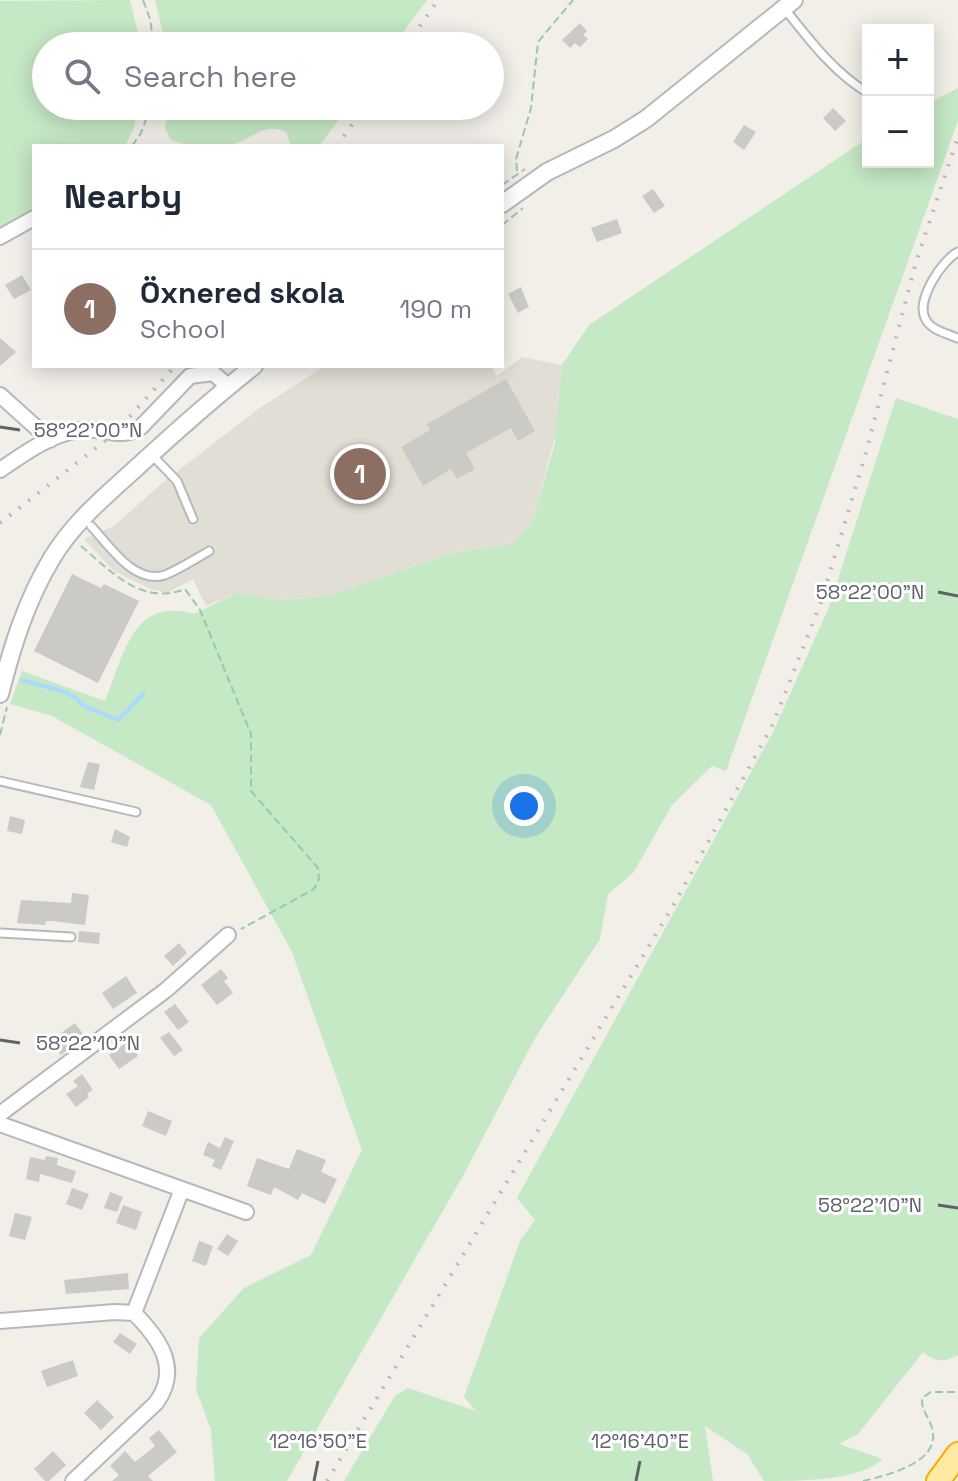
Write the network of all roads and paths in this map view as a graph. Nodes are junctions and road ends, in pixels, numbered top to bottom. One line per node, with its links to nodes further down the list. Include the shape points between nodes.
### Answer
1 (143, 0): 4 (path)
2 (573, 0): 8 (path, via 538,42 531,108 516,159 518,173)
3 (789, 4): 5 (lane, via 822,53); 9 (street, via 646,119 547,172)
4 (152, 32)
5 (862, 89)
6 (146, 120): 7 (path)
7 (133, 144)
8 (504, 184)
9 (504, 203)
10 (32, 219): 11 (street)
11 (0, 237)
12 (958, 252): 13 (lane, via 948,257 923,308 934,328)
13 (957, 338)
14 (251, 368): 15 (street)
15 (228, 386): 17 (street, via 213,373 190,376 131,433 82,429); 18 (street)
16 (0, 395): 17 (street)
17 (50, 440): 19 (street)
18 (151, 454): 20 (lane, via 177,481); 24 (street, via 85,515 53,555 29,600)
19 (0, 470)
20 (193, 519)
21 (91, 526): 23 (lane, via 128,565 151,577)
22 (77, 543): 28 (path, via 124,582 158,594 185,589 200,610 251,734 251,791 318,868 314,889)
23 (209, 551)
24 (0, 694)
25 (0, 781): 26 (lane)
26 (136, 812)
27 (0, 933): 29 (lane)
28 (228, 935): 30 (street, via 166,990)
29 (71, 937)
30 (0, 1114)
31 (0, 1124): 32 (street)
32 (182, 1189): 33 (street); 34 (street)
33 (246, 1212)
34 (134, 1313): 35 (street); 39 (street, via 163,1353 169,1373 166,1388)
35 (0, 1321)
36 (958, 1392): 40 (path, via 931,1392 922,1398 933,1433 924,1455 902,1469)
37 (958, 1454): 41 (highway)
38 (958, 1476): 42 (highway)
39 (73, 1481)
40 (863, 1481)
41 (938, 1481)
42 (954, 1481)

